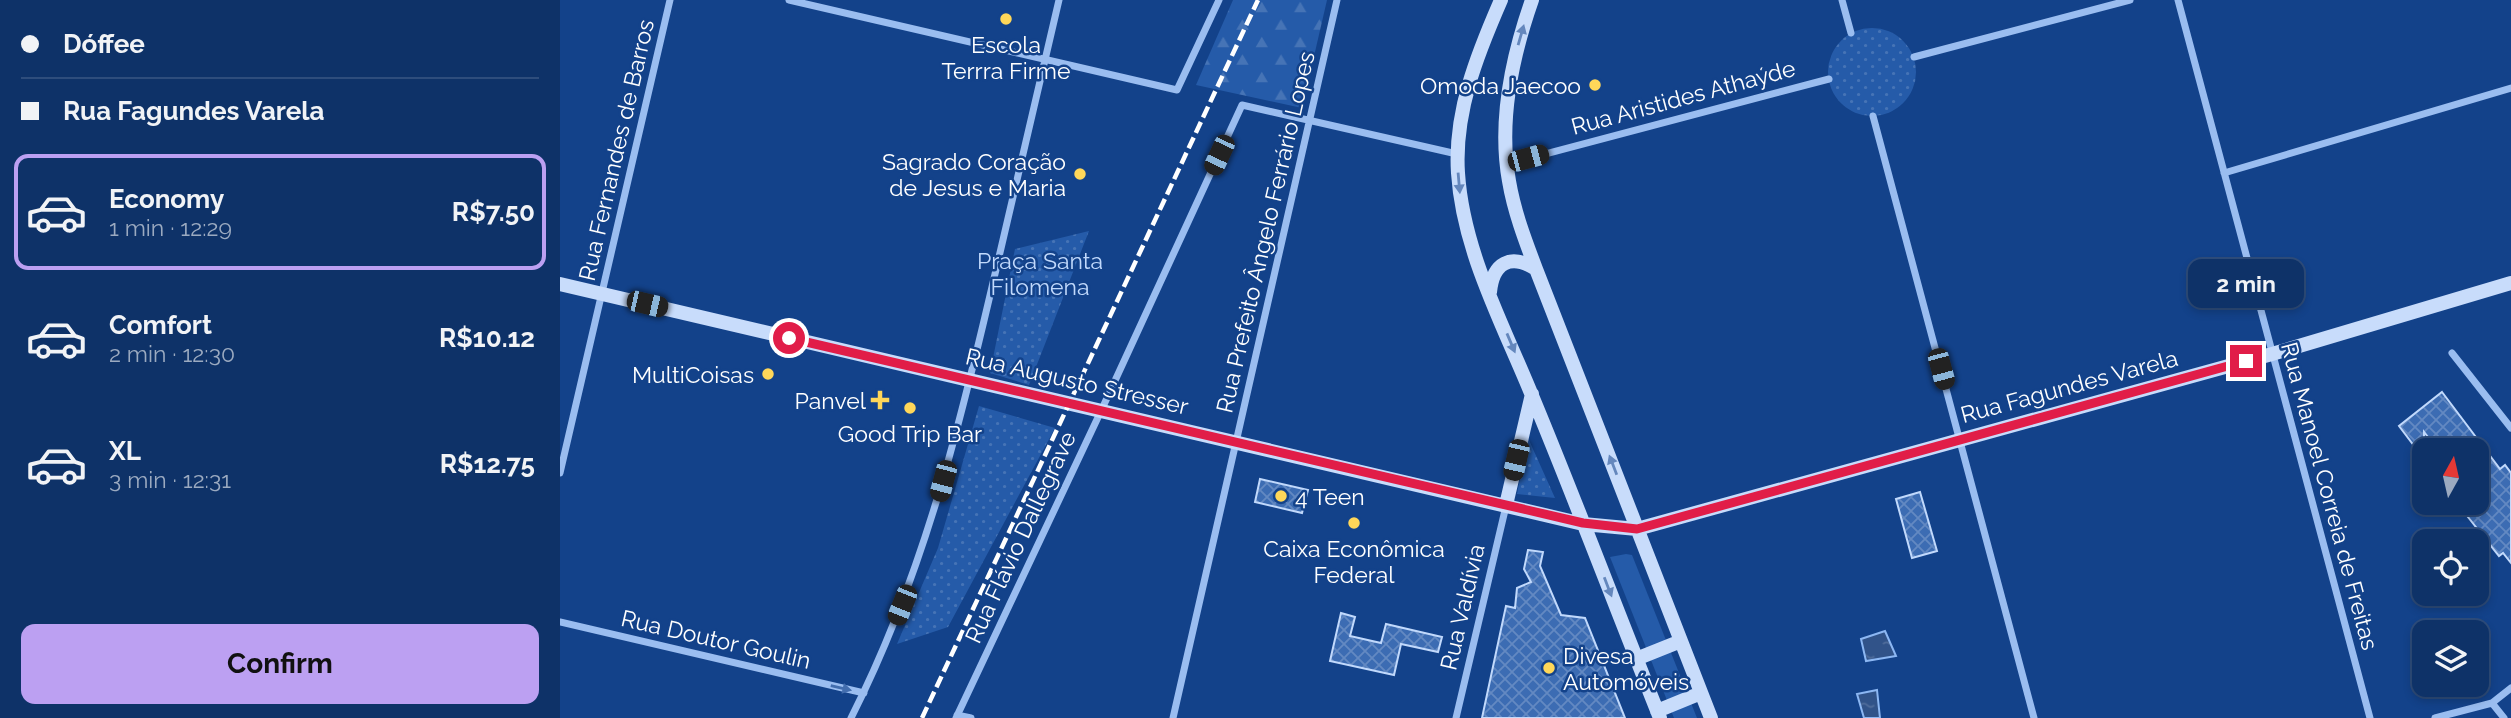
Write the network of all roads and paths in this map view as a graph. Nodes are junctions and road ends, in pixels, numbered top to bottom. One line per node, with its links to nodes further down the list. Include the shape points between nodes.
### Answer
1 (670, 0): 25 (street, Rua Fernandes de Barros)
2 (789, 0): 13 (street)
3 (1059, 0): 13 (street)
4 (1219, 0): 13 (street, via 1177,90)
5 (1337, 0): 17 (street, Rua Prefeito Ângelo Ferrário Lopes)
6 (1501, 0): 18 (main road, via 1468,83)
7 (1532, 0): 19 (main road, one-way to 7, via 1510,79)
8 (1842, 0): 11 (street)
9 (2130, 0): 12 (street)
10 (2178, 0): 20 (street, Rua Manoel Correia de Freitas)
11 (1851, 33)
12 (1914, 57)
13 (1045, 59): 28 (street)
14 (1829, 79): 19 (street, Rua Aristides Athaýde)
15 (2511, 88): 20 (street)
16 (1873, 117): 32 (street)
17 (1309, 120): 18 (street); 30 (street, Rua Flávio Dallegrave, via 1242,105); 33 (street, Rua Prefeito Ângelo Ferrário Lopes)
18 (1457, 154): 24 (main road, one-way to 24, via 1463,215)
19 (1507, 164): 21 (main road, via 1514,205)
20 (2224, 173): 27 (street, Rua Manoel Correia de Freitas)
21 (1536, 269): 24 (main road, via 1525,262 1503,264 1491,277); 37 (main road, one-way to 21)
22 (2511, 283): 27 (main road, Rua Fagundes Varela)
23 (560, 284): 25 (main road, Rua Augusto Stresser)
24 (1490, 292): 29 (main road, one-way to 29)
25 (602, 294): 28 (main road, Rua Augusto Stresser); 34 (street, Rua Fernandes de Barros)
26 (2452, 353): 31 (street)
27 (2272, 354): 32 (main road, Rua Fagundes Varela); 53 (street, Rua Manoel Correia de Freitas)
28 (971, 380): 30 (main road, Rua Augusto Stresser); 42 (street, via 924,546)
29 (1532, 394): 35 (main road); 36 (main road)
30 (1101, 411): 33 (main road, Rua Augusto Stresser); 46 (street, Rua Flávio Dallegrave)
31 (2511, 428)
32 (1959, 440): 37 (main road, Rua Fagundes Varela); 52 (street)
33 (1236, 442): 35 (main road, Rua Augusto Stresser); 49 (street, Rua Prefeito Ângelo Ferrário Lopes)
34 (560, 473)
35 (1506, 505): 36 (main road, Rua Augusto Stresser); 50 (street, Rua Valdívia)
36 (1583, 523): 37 (main road, Rua Augusto Stresser); 40 (main road, one-way to 40)
37 (1637, 529): 39 (main road)
38 (560, 622): 42 (street, Rua Doutor Goulin, one-way to 42)
39 (1681, 641): 40 (main road); 43 (main road)
40 (1636, 659): 45 (main road)
41 (2511, 688): 44 (street)
42 (864, 693): 47 (street)
43 (1701, 693): 45 (main road); 51 (main road)
44 (2492, 703): 54 (street); 55 (street)
45 (1658, 714)
46 (957, 716): 48 (street)
47 (851, 718)
48 (971, 718)
49 (1173, 718)
50 (1455, 718)
51 (1711, 718)
52 (2034, 718)
53 (2370, 718)
54 (2435, 718)
55 (2504, 718)

